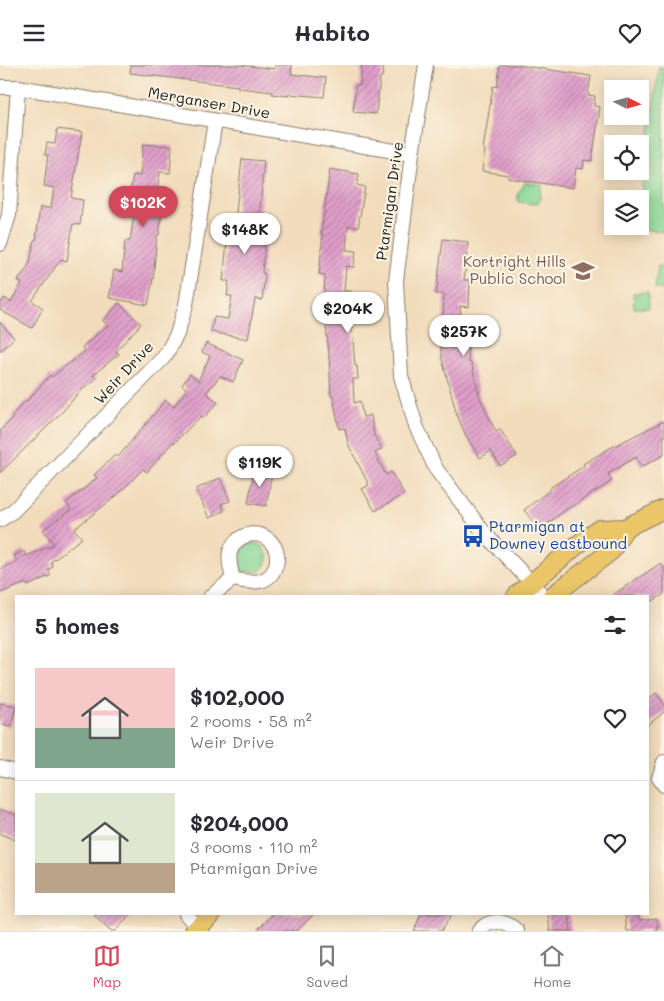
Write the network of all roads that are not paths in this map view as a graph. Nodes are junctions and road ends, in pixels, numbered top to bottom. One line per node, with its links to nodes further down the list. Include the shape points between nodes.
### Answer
1 (426, 65): 5 (street, Ptarmigan Drive)
2 (0, 87): 3 (street, Merganser Drive)
3 (18, 87): 4 (street, Merganser Drive); 6 (street, via 9,215)
4 (215, 121): 5 (street, Merganser Drive); 8 (street, Weir Drive, via 186,305 177,334 165,356 13,511)
5 (412, 155): 11 (street, Ptarmigan Drive, via 396,281 401,376 416,426 436,469 485,534)
6 (0, 244)
7 (664, 509): 9 (main road)
8 (0, 520)
9 (625, 528): 11 (main road, via 600,529); 15 (main road, via 610,551)
10 (233, 579): 12 (street)
11 (531, 582): 13 (main road); 14 (street, Ptarmigan Drive)
12 (212, 595)
13 (517, 595)
14 (543, 595)
15 (553, 595)
16 (664, 762): 19 (street, via 658,778)
17 (0, 768): 18 (street)
18 (15, 772)
19 (664, 785)
20 (187, 915): 22 (street)
21 (211, 915): 22 (main road)
22 (198, 930)
23 (479, 931): 24 (street, via 487,924 502,922)
24 (517, 931)

